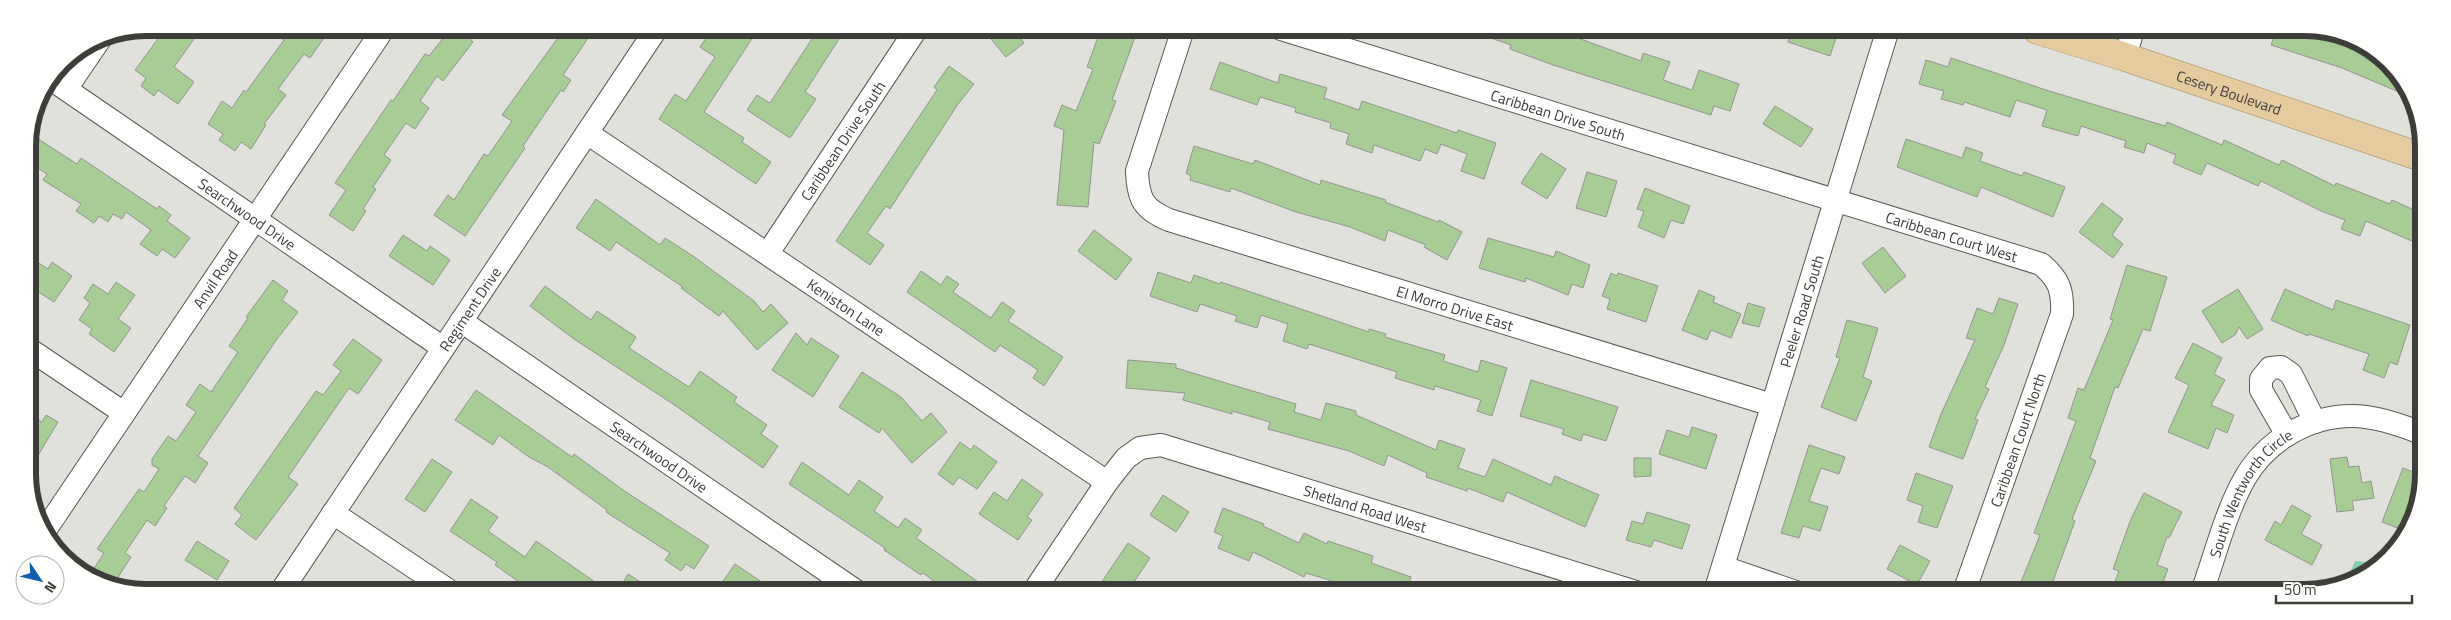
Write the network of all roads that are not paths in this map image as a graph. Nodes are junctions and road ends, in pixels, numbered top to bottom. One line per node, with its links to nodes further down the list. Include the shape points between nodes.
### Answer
1 (379, 36): 15 (street, Anvil Road)
2 (652, 36): 12 (street, Regiment Drive)
3 (911, 36): 16 (street, Caribbean Drive South)
4 (1181, 36): 21 (street, El Morro Drive East, via 1137,171 1143,203 1153,214)
5 (1304, 36): 14 (street, Caribbean Drive South)
6 (1886, 36): 14 (street, Peeler Road South)
7 (2057, 36): 10 (main road, Cesery Boulevard)
8 (2131, 36): 10 (street)
9 (84, 56): 11 (street)
10 (2125, 57): 13 (main road, Cesery Boulevard)
11 (58, 84): 15 (street, Searchwood Drive)
12 (588, 132): 16 (street, Keniston Lane); 18 (street, Regiment Drive)
13 (2415, 155)
14 (1835, 200): 17 (street, Caribbean Court West, via 2041,264); 21 (street, Peeler Road South)
15 (255, 219): 19 (street, Searchwood Drive); 22 (street, Anvil Road)
16 (768, 253): 24 (street, Keniston Lane)
17 (2060, 287): 35 (street, Caribbean Court North, via 2062,314)
18 (461, 321): 19 (street, Regiment Drive); 30 (street, Searchwood Drive)
19 (444, 348): 25 (street, Regiment Drive)
20 (36, 354): 22 (street)
21 (1772, 405): 27 (street, Peeler Road South)
22 (124, 413): 26 (street, Anvil Road)
23 (2415, 431): 36 (street, South Wentworth Circle, via 2356,416 2300,428 2263,453 2245,479)
24 (1107, 482): 31 (street, Shetland Road West); 32 (street, Shetland Road West, via 1126,458 1140,448 1161,445)
25 (333, 514): 28 (street, Regiment Drive); 29 (street)
26 (49, 525)
27 (1722, 567): 33 (street, Peeler Road South); 34 (street)
28 (286, 584)
29 (439, 584)
30 (846, 584)
31 (1039, 584)
32 (1610, 584)
33 (1717, 584)
34 (1772, 584)
35 (1967, 584)
36 (2205, 584)

